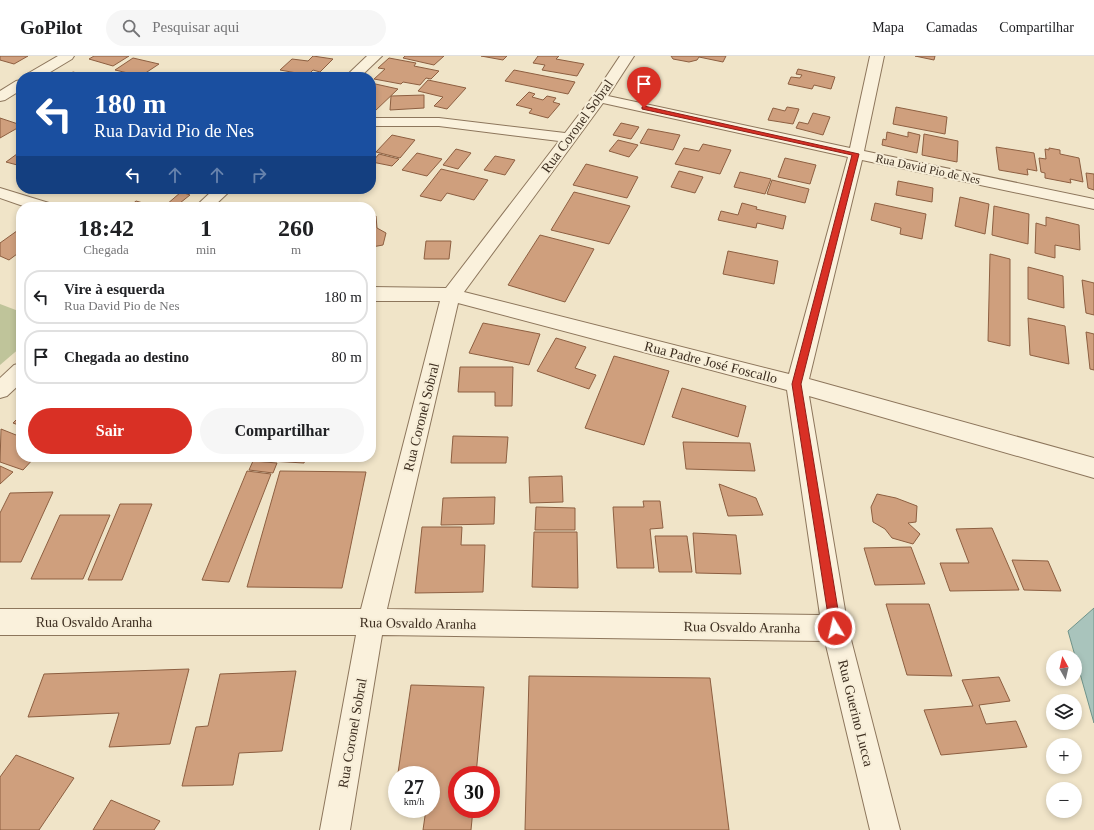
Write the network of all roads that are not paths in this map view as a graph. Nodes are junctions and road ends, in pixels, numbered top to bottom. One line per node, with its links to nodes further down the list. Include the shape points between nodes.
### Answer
1 (67, 56): 5 (street)
2 (375, 56): 6 (street)
3 (627, 56): 9 (street, Rua Coronel Sobral)
4 (878, 56): 12 (street, Rua Guerino Lucca)
5 (40, 72)
6 (357, 72)
7 (16, 87): 8 (street)
8 (0, 97)
9 (599, 98): 11 (street, Rua Coronel Sobral); 12 (street, Rua David Pio de Nes)
10 (376, 122): 11 (street, via 439,122)
11 (569, 138): 19 (street, Rua Coronel Sobral)
12 (856, 154): 17 (street, Rua David Pio de Nes); 21 (street, Rua Guerino Lucca)
13 (0, 193): 15 (street)
14 (218, 194): 16 (street)
15 (28, 202)
16 (209, 202)
17 (1094, 204)
18 (376, 294): 19 (street, Rua Padre José Foscallo)
19 (451, 295): 21 (street, Rua Padre José Foscallo); 25 (street, Rua Coronel Sobral)
20 (16, 376): 22 (street)
21 (797, 384): 23 (street, Rua Padre José Foscallo); 26 (street, Rua Guerino Lucca)
22 (0, 390)
23 (1094, 468)
24 (0, 622): 25 (street, Rua Osvaldo Aranha)
25 (371, 622): 26 (street, Rua Osvaldo Aranha); 27 (street, Rua Coronel Sobral)
26 (835, 628): 28 (street, Rua Guerino Lucca)
27 (335, 830)
28 (885, 830)

